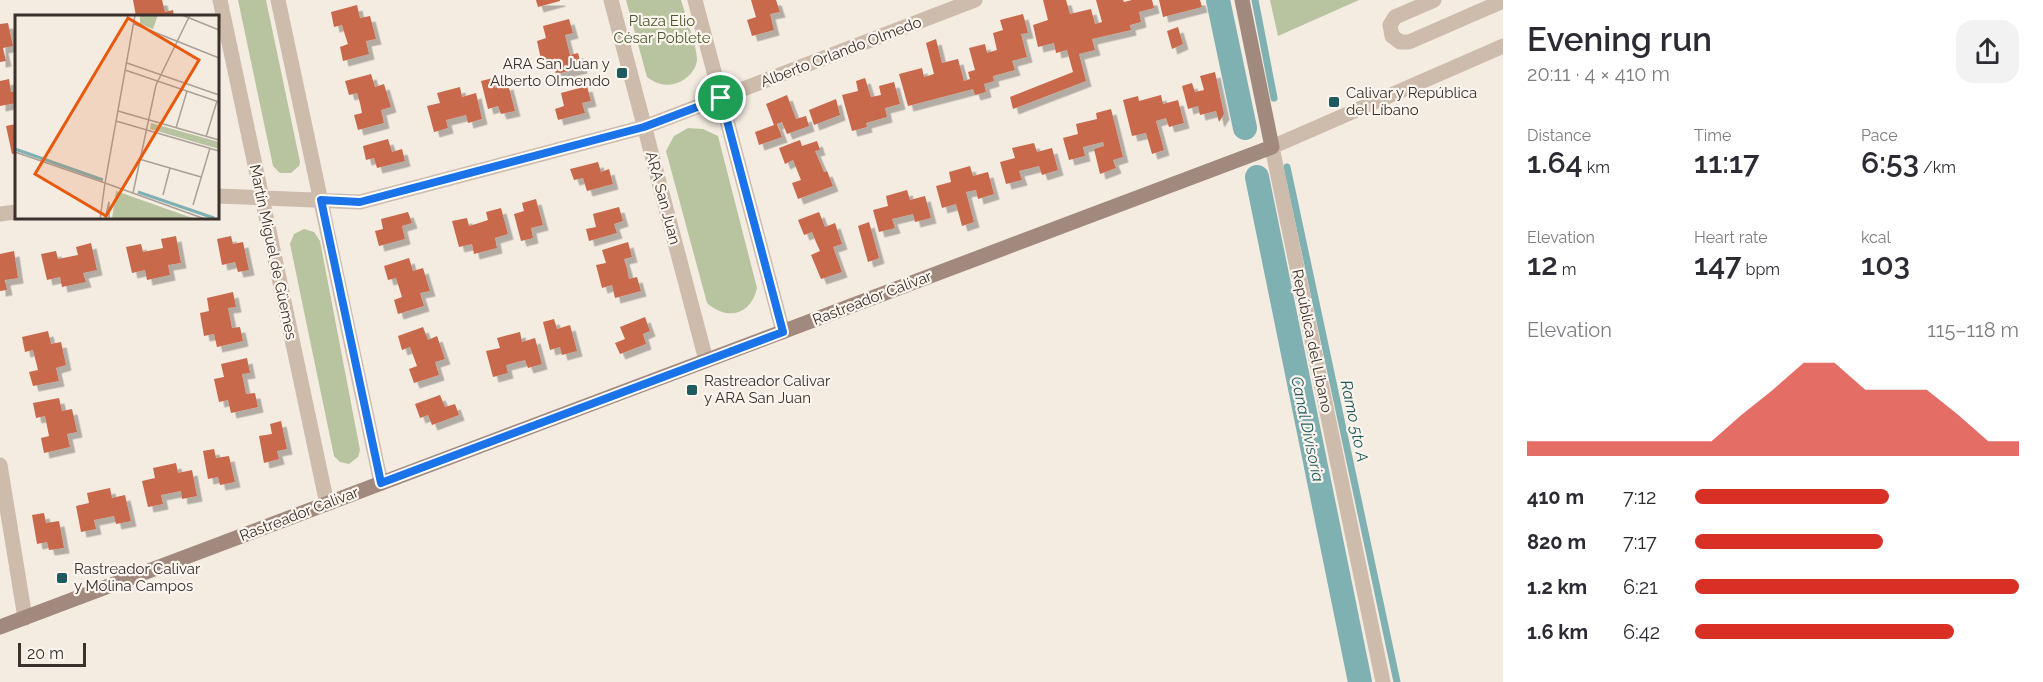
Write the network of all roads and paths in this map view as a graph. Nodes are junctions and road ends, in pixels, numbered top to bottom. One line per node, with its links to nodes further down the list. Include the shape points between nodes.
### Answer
1 (220, 0): 15 (street, Martín Miguel de Güemes)
2 (278, 0): 16 (street)
3 (611, 0): 12 (street, ARA San Juan)
4 (695, 0): 11 (street)
5 (975, 0): 9 (street, Alberto Orlando Olmedo)
6 (1242, 0): 13 (main road, República del Líbano)
7 (1434, 0): 8 (street, via 1395,17 1390,25 1392,36 1409,42)
8 (1503, 1)
9 (953, 4): 11 (street, Alberto Orlando Olmedo)
10 (1503, 46): 13 (street, Rastreador Calivar)
11 (721, 98): 12 (street, Alberto Orlando Olmedo); 19 (street)
12 (644, 127): 16 (street, Alberto Orlando Olmedo, via 360,202); 20 (street, ARA San Juan)
13 (1272, 147): 19 (main road, Rastreador Calivar); 26 (street, República del Líbano)
14 (219, 196): 15 (street, Alberto Orlando Olmedo)
15 (262, 197): 16 (street, Alberto Orlando Olmedo); 23 (street, Martín Miguel de Güemes)
16 (321, 200): 22 (street)
17 (15, 212): 18 (street)
18 (0, 214)
19 (783, 332): 20 (main road, Rastreador Calivar)
20 (706, 360): 22 (main road, Rastreador Calivar)
21 (0, 465): 24 (street)
22 (381, 483): 23 (main road, Rastreador Calivar)
23 (327, 504): 24 (main road, Rastreador Calivar)
24 (25, 618): 25 (main road, Rastreador Calivar)
25 (0, 627)
26 (1383, 682)

